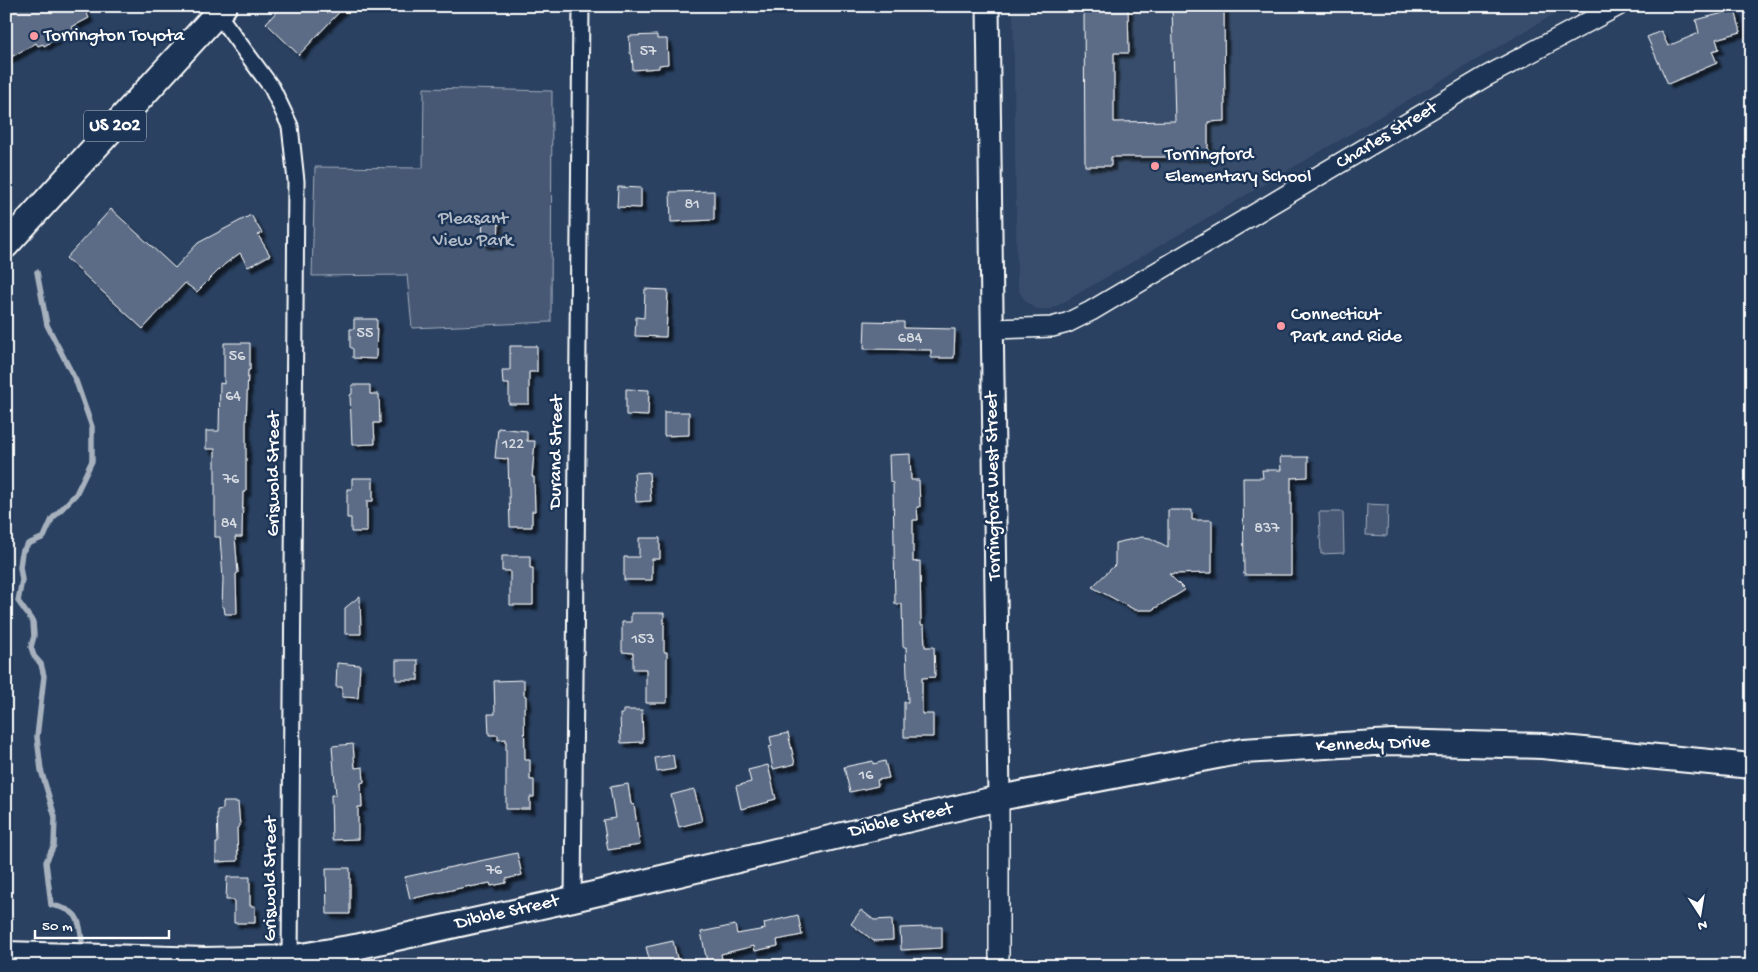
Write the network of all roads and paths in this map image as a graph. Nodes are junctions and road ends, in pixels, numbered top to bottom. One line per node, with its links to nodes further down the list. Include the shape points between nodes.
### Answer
1 (581, 6): 9 (street, Durand Street)
2 (988, 6): 6 (main road, Torringford West Street)
3 (1618, 6): 6 (street, Charles Street, via 1486,77 1091,311 1052,327)
4 (221, 10): 5 (highway, US 202); 11 (street, Griswold Street, via 272,88 290,126 296,180)
5 (6, 245)
6 (993, 329): 8 (main road, Torringford West Street)
7 (1752, 766): 8 (main road, Kennedy Drive, via 1542,746 1392,742 1243,751)
8 (999, 798): 9 (main road, Dibble Street); 12 (street, Torringford West Street)
9 (573, 899): 11 (main road, Dibble Street, via 360,946)
10 (6, 954): 11 (main road, Dibble Street, via 204,960)
11 (290, 958)
12 (999, 966)

